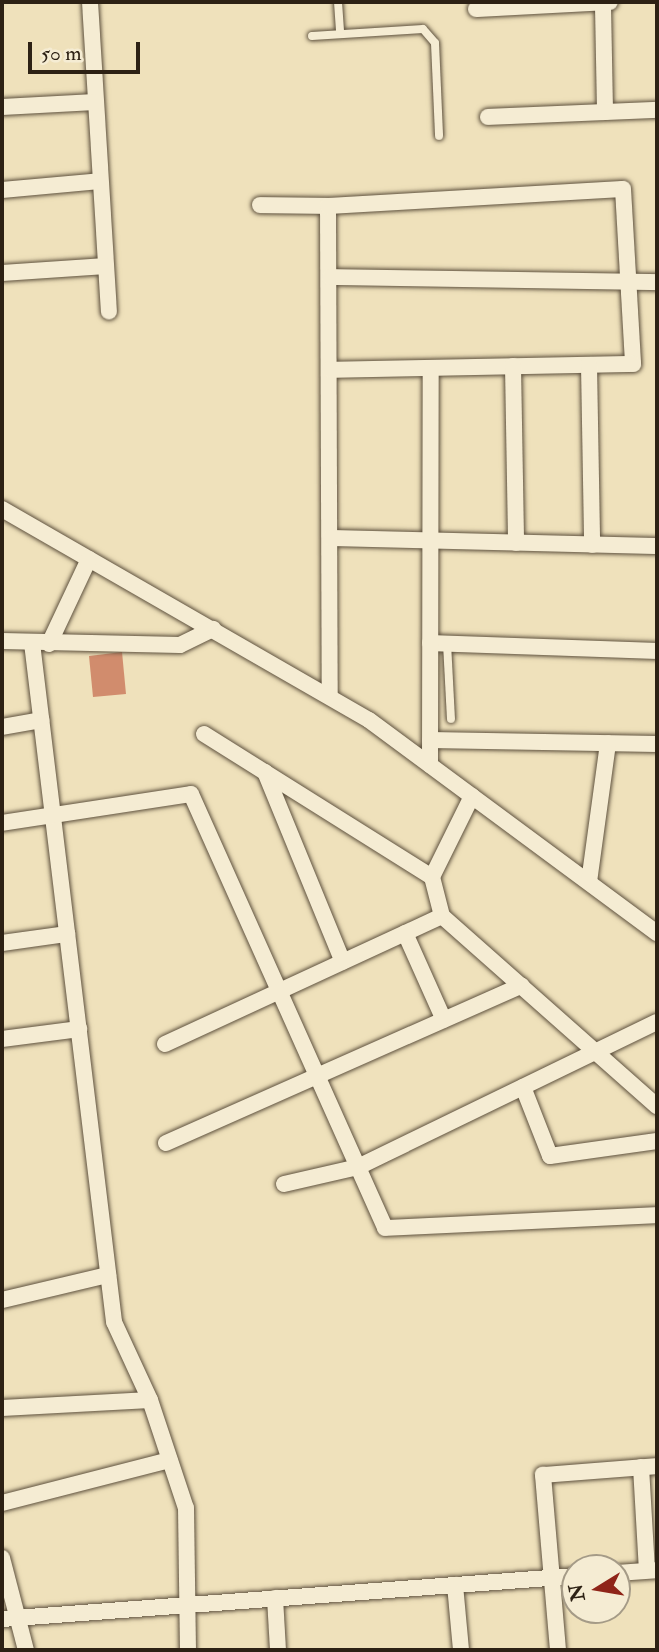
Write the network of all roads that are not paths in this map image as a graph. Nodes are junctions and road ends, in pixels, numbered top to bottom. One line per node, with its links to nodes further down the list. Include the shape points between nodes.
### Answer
1 (90, 2): 7 (street)
2 (338, 2): 5 (lane)
3 (607, 4): 4 (street); 10 (street)
4 (476, 9)
5 (340, 33): 6 (lane); 12 (lane, via 424,29 435,43)
6 (312, 36)
7 (95, 102): 8 (street); 13 (street)
8 (2, 107)
9 (657, 110): 10 (street)
10 (605, 112): 11 (street)
11 (488, 117)
12 (439, 136)
13 (100, 181): 14 (street); 17 (street)
14 (2, 190)
15 (260, 205): 16 (street)
16 (328, 206): 19 (street); 20 (street, via 623,189)
17 (106, 266): 18 (street); 22 (street)
18 (2, 273)
19 (330, 277): 20 (street); 26 (street)
20 (627, 279): 21 (street); 23 (street, via 633,364)
21 (657, 282)
22 (109, 311)
23 (589, 365): 24 (street); 31 (street)
24 (513, 366): 25 (street); 30 (street)
25 (431, 368): 26 (street); 29 (street)
26 (330, 370): 28 (street)
27 (2, 509): 33 (street)
28 (330, 538): 29 (street); 41 (street)
29 (429, 540): 30 (street); 37 (street)
30 (516, 543): 31 (street)
31 (592, 545): 32 (street)
32 (657, 546)
33 (89, 559): 34 (street); 39 (street)
34 (213, 629): 39 (street, via 180,645); 41 (street)
35 (2, 642): 36 (street)
36 (32, 643): 39 (street); 43 (street)
37 (430, 643): 38 (street); 46 (street)
38 (447, 643): 40 (street); 42 (lane)
39 (49, 644)
40 (657, 651)
41 (330, 695): 49 (street)
42 (451, 719)
43 (41, 720): 44 (street); 52 (street)
44 (2, 727)
45 (204, 734): 50 (street)
46 (430, 740): 47 (street); 49 (street)
47 (608, 743): 48 (street); 55 (street)
48 (657, 744)
49 (430, 765): 51 (street)
50 (265, 772): 54 (street); 61 (street)
51 (472, 796): 54 (street); 55 (street)
52 (53, 816): 53 (street); 59 (street); 63 (street, via 191,794)
53 (2, 823)
54 (432, 877): 56 (street)
55 (589, 882): 58 (street)
56 (442, 915): 57 (street); 62 (street)
57 (405, 933): 61 (street); 64 (street)
58 (657, 933)
59 (67, 934): 60 (street); 66 (street)
60 (2, 943)
61 (343, 961): 63 (street)
62 (522, 985): 64 (street); 69 (street)
63 (278, 992): 68 (street); 70 (street)
64 (444, 1020): 70 (street)
65 (657, 1022): 69 (street)
66 (79, 1029): 67 (street); 78 (street)
67 (2, 1039)
68 (165, 1044)
69 (597, 1051): 71 (street); 72 (street)
70 (317, 1076): 74 (street); 75 (street)
71 (523, 1087): 73 (street, via 550,1156); 75 (street)
72 (657, 1106)
73 (657, 1141)
74 (166, 1143)
75 (358, 1167): 76 (street); 77 (street, via 385,1228)
76 (284, 1184)
77 (657, 1215)
78 (108, 1275): 79 (street); 80 (street, via 114,1322)
79 (2, 1300)
80 (150, 1401): 81 (street); 82 (street)
81 (2, 1408)
82 (170, 1460): 85 (street); 93 (street, via 186,1508)
83 (657, 1466): 84 (street)
84 (640, 1467): 87 (street); 90 (street, via 543,1475)
85 (2, 1503)
86 (2, 1558): 94 (street)
87 (652, 1570): 88 (street)
88 (631, 1572)
89 (561, 1577): 90 (street)
90 (551, 1578): 91 (street); 100 (street)
91 (455, 1585): 92 (street); 99 (street)
92 (275, 1598): 93 (street); 98 (street)
93 (188, 1604): 94 (street); 97 (street)
94 (19, 1615): 95 (street); 96 (street)
95 (2, 1619)
96 (26, 1650)
97 (188, 1650)
98 (278, 1650)
99 (461, 1650)
100 (558, 1650)

